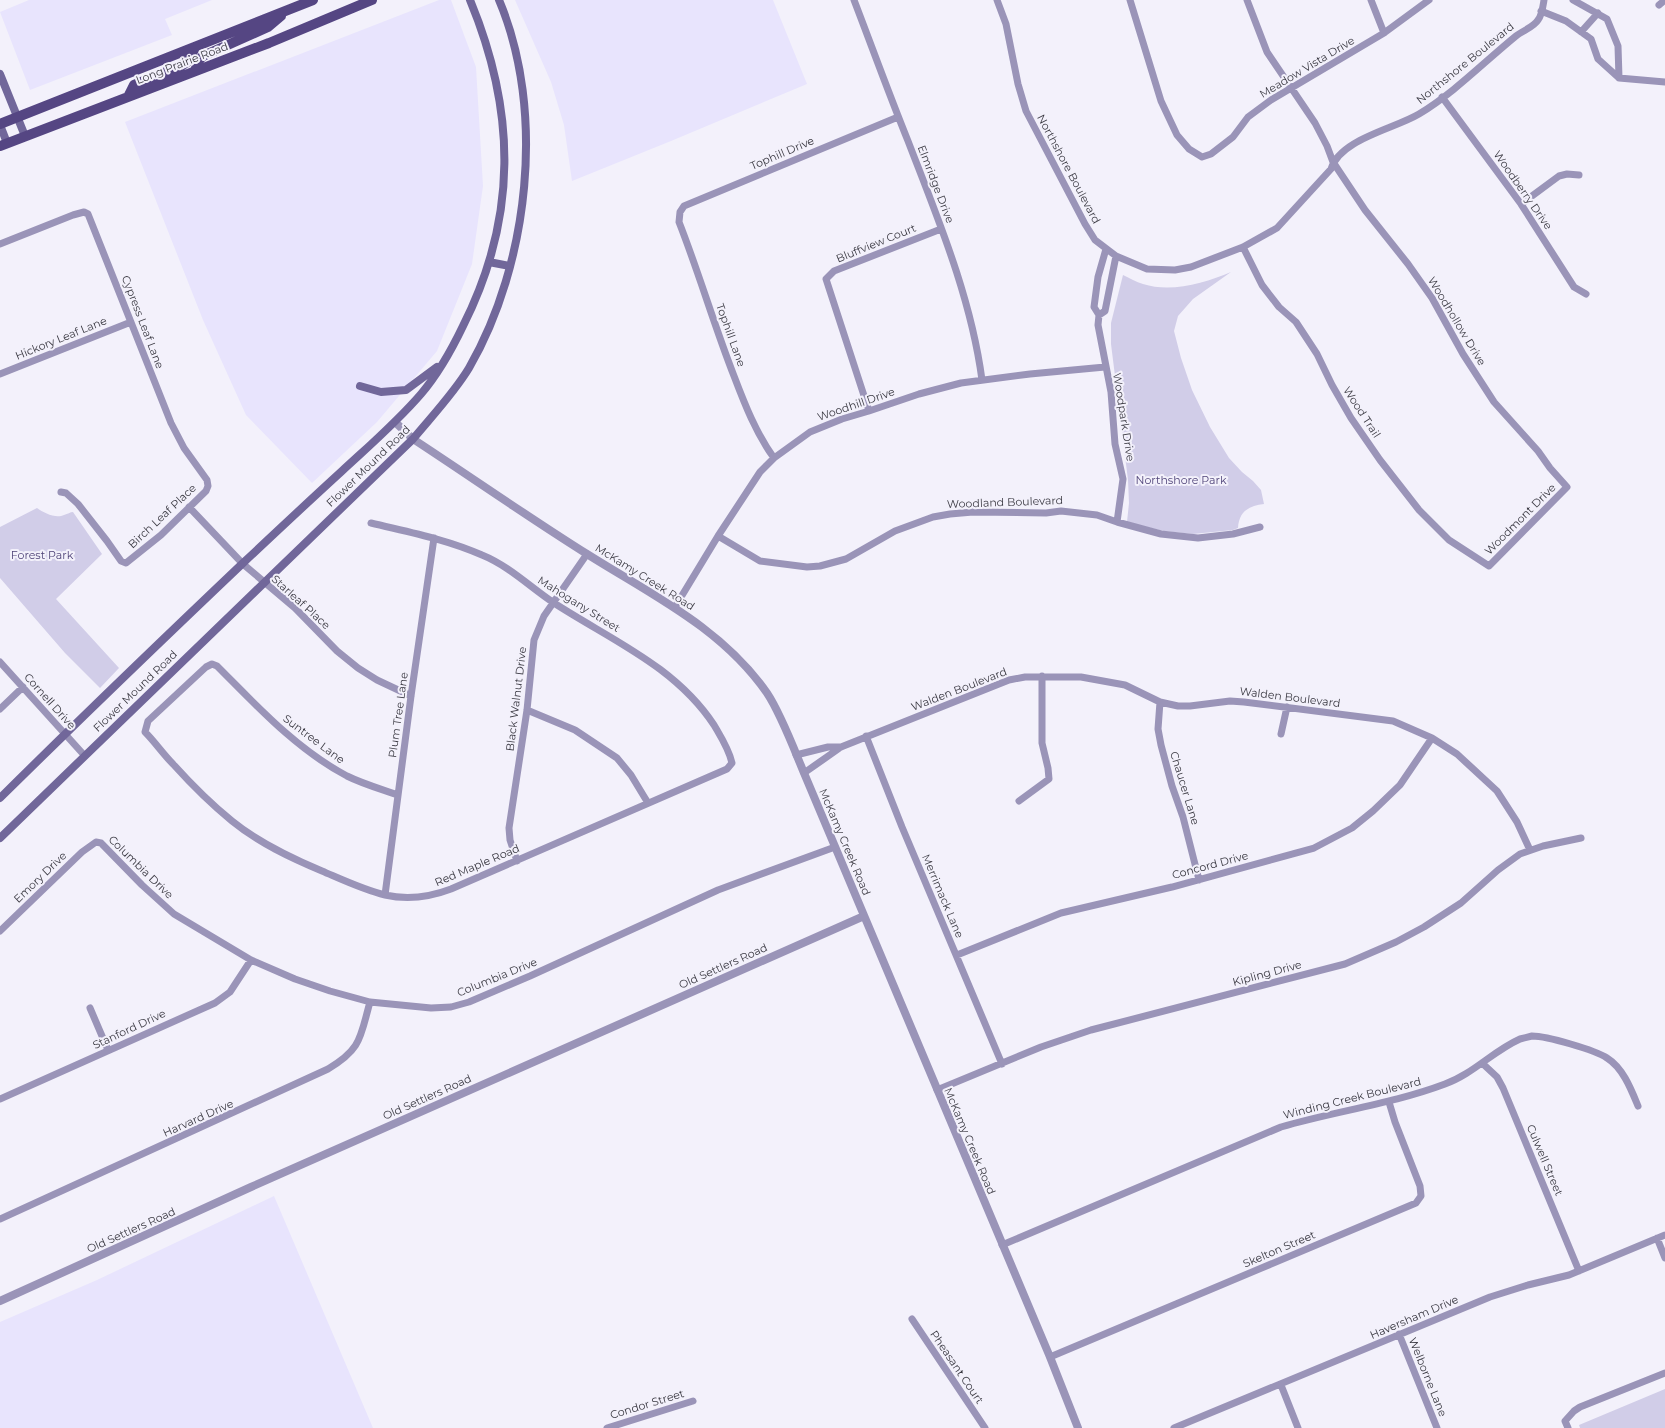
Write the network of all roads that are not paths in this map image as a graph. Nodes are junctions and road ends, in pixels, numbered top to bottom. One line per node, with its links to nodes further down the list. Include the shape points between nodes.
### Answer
1 (313, 0): 13 (main road, Long Prairie Road)
2 (372, 0): 19 (main road, Long Prairie Road)
3 (470, 0): 40 (main road, Flower Mound Road, via 488,45 505,136 502,193)
4 (499, 0): 41 (main road, Flower Mound Road, via 515,47 525,100 526,153 523,202)
5 (854, 0): 27 (street, Elmridge Drive)
6 (997, 0): 38 (street, Northshore Boulevard, via 1006,24 1026,111 1085,224 1095,240)
7 (1130, 0): 23 (street, Meadow Vista Drive, via 1161,101 1177,135 1188,149 1202,158 1233,137 1248,117)
8 (1247, 0): 23 (street, Woodhollow Drive, via 1267,52)
9 (1371, 0): 17 (street)
10 (1428, 0): 17 (street, Meadow Vista Drive)
11 (1544, 0): 14 (street)
12 (1573, 0): 15 (street)
13 (286, 11): 18 (main road, Long Prairie Road); 19 (main road, via 268,27 203,56)
14 (1542, 11): 16 (street, via 1566,21); 25 (street, Northshore Boulevard, via 1538,21 1517,35)
15 (1598, 13): 16 (street); 21 (street, via 1607,19 1618,46)
16 (1581, 32): 21 (street, via 1591,39 1598,59)
17 (1384, 33): 23 (street, Meadow Vista Drive)
18 (196, 48): 24 (main road, via 187,62 181,66 134,85); 26 (main road, Long Prairie Road)
19 (195, 71): 24 (main road, Long Prairie Road)
20 (0, 74): 26 (main road)
21 (1620, 78): 22 (street)
22 (1665, 82)
23 (1292, 89): 31 (street, Woodhollow Drive, via 1315,123)
24 (128, 97): 29 (main road, Long Prairie Road)
25 (1442, 97): 31 (street, Northshore Boulevard, via 1419,114 1351,145); 33 (street, Woodberry Drive)
26 (17, 117): 28 (main road, Long Prairie Road); 29 (main road)
27 (898, 117): 34 (street, Tophill Drive, via 684,206); 35 (street, Elmridge Drive)
28 (0, 125): 30 (main road)
29 (25, 136): 30 (main road, Long Prairie Road)
30 (3, 145)
31 (1333, 162): 37 (street, Northshore Boulevard, via 1331,168 1277,228); 55 (street, Woodhollow Drive, via 1364,210 1432,298 1462,354 1494,402)
32 (1579, 175): 33 (street, via 1559,176)
33 (1521, 204): 42 (street, Woodberry Drive, via 1574,287)
34 (680, 215): 54 (street, Tophill Lane, via 679,222 735,379 759,435)
35 (941, 229): 48 (street, Elmridge Drive, via 969,311); 50 (street, Bluffview Court, via 834,271 826,279)
36 (0, 244): 44 (street, Cypress Leaf Lane, via 73,215 84,212 88,214)
37 (1243, 247): 39 (street, Northshore Boulevard, via 1191,267 1175,270 1147,269); 65 (street, Wood Trail, via 1262,285 1279,307 1296,322 1317,354 1351,418 1380,460 1420,510 1449,540)
38 (1106, 249): 39 (street, Northshore Boulevard); 43 (street, Woodpark Drive, via 1094,297 1094,307)
39 (1116, 256): 43 (street, Woodpark Drive, via 1105,311)
40 (490, 262): 41 (main road); 45 (main road, Flower Mound Road, via 474,304)
41 (510, 266): 52 (main road, Flower Mound Road, via 494,318 469,368)
42 (1586, 294)
43 (1099, 315): 46 (street, Woodpark Drive, via 1098,324)
44 (131, 322): 47 (street, Hickory Leaf Lane); 53 (street, Cypress Leaf Lane)
45 (443, 363): 49 (main road, via 406,390 381,392); 51 (main road, Flower Mound Road, via 422,392)
46 (1105, 367): 48 (street, Woodhill Drive); 58 (street, Woodpark Drive, via 1111,392 1115,444 1123,479)
47 (0, 374)
48 (982, 380): 50 (street, Woodhill Drive, via 919,394)
49 (360, 386)
50 (869, 411): 54 (street, Woodhill Drive, via 810,432)
51 (394, 422): 52 (street, McKamy Creek Road); 64 (main road, Flower Mound Road)
52 (413, 439): 63 (street, McKamy Creek Road); 66 (main road, Flower Mound Road)
53 (180, 441): 57 (street, Birch Leaf Place, via 207,480 208,486)
54 (774, 458): 61 (street, Woodhill Drive, via 760,472)
55 (1567, 487): 65 (street, Woodmont Drive)
56 (61, 492): 57 (street, Birch Leaf Place, via 66,492 78,504 121,561 126,563 161,535)
57 (189, 507): 64 (street, Starleaf Place)
58 (1117, 522): 60 (street, Woodland Boulevard, via 1161,534 1198,538 1233,534); 61 (street, Woodland Boulevard, via 1097,515 1061,511 950,514 933,517 896,531 846,559 807,568 760,561)
59 (371, 523): 62 (street, Mahogany Street)
60 (1260, 527)
61 (718, 536): 68 (street, Woodhill Drive)
62 (434, 538): 67 (street, Mahogany Street, via 482,555); 73 (street, Plum Tree Lane)
63 (587, 554): 67 (street, Black Walnut Drive); 68 (street, McKamy Creek Road)
64 (243, 564): 66 (street, Starleaf Place); 78 (main road, Flower Mound Road)
65 (1489, 566)
66 (264, 583): 73 (street, Starleaf Place, via 295,608 337,651 358,668); 83 (main road, Flower Mound Road)
67 (554, 603): 77 (street, Black Walnut Drive, via 544,616 534,640); 85 (street, Mahogany Street, via 621,643 684,689 702,707 721,737)
68 (675, 607): 84 (street, McKamy Creek Road, via 727,647 768,694)
69 (0, 662): 72 (street, Cornell Drive)
70 (212, 664): 87 (street, Suntree Lane, via 278,726 314,754 365,784); 98 (street, Red Maple Road, via 148,721 145,732 197,789 233,822 294,859)
71 (1042, 676): 74 (street, Walden Boulevard, via 1081,676 1125,685); 80 (street, Walden Boulevard, via 1009,680); 89 (street, via 1042,743 1048,780)
72 (23, 687): 76 (street); 78 (street, Cornell Drive)
73 (411, 696): 87 (street, Plum Tree Lane)
74 (1160, 702): 75 (street, Walden Boulevard, via 1190,706 1237,701); 97 (street, Chaucer Lane, via 1160,745 1183,817)
75 (1287, 707): 79 (street); 81 (street, Walden Boulevard, via 1393,721)
76 (0, 709)
77 (528, 710): 90 (street, via 575,730 617,758); 96 (street, Black Walnut Drive, via 509,828)
78 (65, 734): 83 (street, Cornell Drive); 88 (main road, Flower Mound Road)
79 (1281, 734)
80 (866, 736): 82 (street, Walden Boulevard); 101 (street, Merrimack Lane)
81 (1432, 738): 95 (street, Walden Boulevard, via 1457,754 1497,791 1517,822); 97 (street, Concord Drive, via 1400,785 1352,828 1314,848)
82 (842, 747): 84 (street, Walden Boulevard, via 828,747); 86 (street, Walden Boulevard)
83 (84, 755): 91 (main road, Flower Mound Road)
84 (796, 755): 86 (street, McKamy Creek Road)
85 (732, 763): 90 (street, Red Maple Road, via 727,769)
86 (804, 773): 94 (street, McKamy Creek Road)
87 (398, 795): 98 (street, Plum Tree Lane)
88 (0, 798)
89 (1019, 801)
90 (648, 803): 96 (street, Red Maple Road)
91 (0, 838)
92 (1581, 838): 95 (street, Kipling Drive)
93 (96, 842): 100 (street, Emory Drive, via 82,852); 102 (street, Columbia Drive, via 101,843 174,914)
94 (835, 847): 99 (street, McKamy Creek Road); 103 (street, Columbia Drive, via 718,890 469,1002 451,1007 431,1008)
95 (1530, 850): 107 (street, Kipling Drive, via 1520,854 1461,903 1424,927 1352,961 1091,1030)
96 (517, 861): 98 (street, Red Maple Road, via 439,894 412,897)
97 (1198, 880): 101 (street, Concord Drive, via 1061,913)
98 (385, 895)
99 (864, 916): 108 (street, McKamy Creek Road); 118 (street, Old Settlers Road)
100 (0, 931)
101 (956, 955): 107 (street, Merrimack Lane)
102 (251, 960): 103 (street, Columbia Drive, via 330,991); 105 (street, Stanford Drive, via 236,984 224,997)
103 (370, 1002): 112 (street, Harvard Drive, via 355,1048 349,1056 328,1069)
104 (90, 1008): 105 (street)
105 (108, 1050): 109 (street, Stanford Drive)
106 (1482, 1063): 110 (street, Winding Creek Boulevard, via 1446,1084); 111 (street, Winding Creek Boulevard, via 1501,1049 1532,1036 1576,1046 1607,1058 1617,1067 1629,1085); 117 (street, Culwell Street, via 1497,1077 1503,1088)
107 (1002, 1064): 108 (street, Kipling Drive)
108 (937, 1090): 115 (street, McKamy Creek Road)
109 (0, 1099)
110 (1389, 1102): 115 (street, Winding Creek Boulevard, via 1281,1127); 121 (street, Skelton Street, via 1420,1186 1421,1196 1416,1203)
111 (1638, 1106)
112 (0, 1219)
113 (1665, 1235): 114 (street, Haversham Drive)
114 (1657, 1238): 116 (street); 117 (street, Haversham Drive)
115 (1002, 1244): 121 (street, McKamy Creek Road)
116 (1665, 1258)
117 (1579, 1271): 120 (street, Haversham Drive, via 1490,1297)
118 (0, 1301)
119 (912, 1319): 128 (street, Pheasant Court)
120 (1399, 1334): 123 (street, Haversham Drive); 132 (street, Welborne Lane)
121 (1050, 1357): 129 (street, McKamy Creek Road)
122 (1665, 1373): 125 (street, via 1580,1407 1574,1411)
123 (1281, 1385): 130 (street, Haversham Drive); 131 (street)
124 (693, 1401): 126 (street, Condor Street)
125 (1567, 1425)
126 (616, 1426): 127 (street, Condor Street)
127 (607, 1428)
128 (985, 1428)
129 (1078, 1428)
130 (1174, 1428)
131 (1298, 1428)
132 (1437, 1428)

